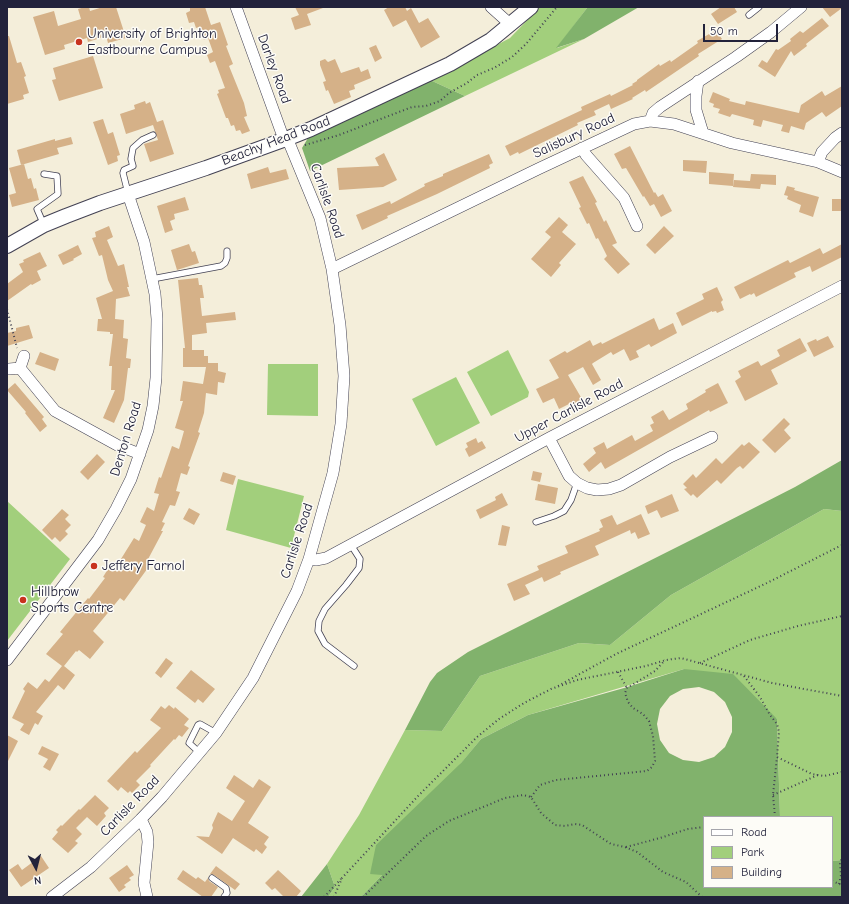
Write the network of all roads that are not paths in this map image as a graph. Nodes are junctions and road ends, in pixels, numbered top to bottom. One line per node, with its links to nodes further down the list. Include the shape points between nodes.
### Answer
1 (236, 7): 13 (street, Darley Road)
2 (491, 7): 7 (street)
3 (532, 7): 7 (street, Beachy Head Road)
4 (759, 7): 6 (lane)
5 (801, 7): 8 (street, via 771,32)
6 (749, 15)
7 (511, 25): 13 (street, Beachy Head Road, via 450,64)
8 (698, 81): 9 (street, via 660,106); 11 (street, via 696,110)
9 (650, 121): 11 (street, Salisbury Road, via 674,124); 14 (street, Salisbury Road, via 634,124)
10 (842, 132): 15 (street, via 822,152)
11 (703, 133): 15 (street, Salisbury Road, via 732,143)
12 (153, 134): 18 (lane, via 133,148 133,166 123,173)
13 (286, 139): 18 (street, Beachy Head Road); 23 (street, Carlisle Road, via 320,218)
14 (582, 148): 20 (street, via 624,198); 23 (street, Salisbury Road)
15 (818, 162): 16 (street, Salisbury Road)
16 (842, 172)
17 (44, 174): 19 (lane, via 57,176 58,194 37,209)
18 (128, 194): 19 (street, Beachy Head Road); 24 (street, Denton Road, via 144,242)
19 (44, 225): 21 (street, Beachy Head Road)
20 (637, 226)
21 (7, 246)
22 (227, 252): 24 (lane, via 225,263 221,266)
23 (332, 269): 33 (street, Carlisle Road, via 344,376 341,424 333,474)
24 (152, 279): 29 (street, Denton Road, via 157,319 156,378 153,406)
25 (842, 286): 28 (street, Upper Carlisle Road)
26 (24, 356): 29 (street, via 14,369 55,411 117,445)
27 (712, 437): 30 (street, via 621,485 597,490)
28 (549, 438): 30 (street, via 569,476); 32 (street, Upper Carlisle Road)
29 (140, 454): 34 (street, Denton Road, via 131,479 98,540)
30 (577, 483): 31 (lane, via 564,511)
31 (536, 522)
32 (352, 545): 33 (street, Upper Carlisle Road, via 326,558); 35 (lane, via 360,559 359,568 325,608 318,621 318,631 324,644)
33 (309, 559): 36 (street, Carlisle Road, via 297,591 253,678)
34 (7, 660)
35 (354, 666)
36 (216, 733): 37 (street, Carlisle Road); 37 (lane, via 198,725 188,743)
37 (200, 753): 38 (street, Carlisle Road)
38 (141, 820): 40 (street, Carlisle Road, via 91,867); 41 (street, via 147,832 148,842 144,883)
39 (212, 878): 42 (lane, via 226,888 227,893)
40 (52, 897)
41 (147, 897)
42 (224, 897)

